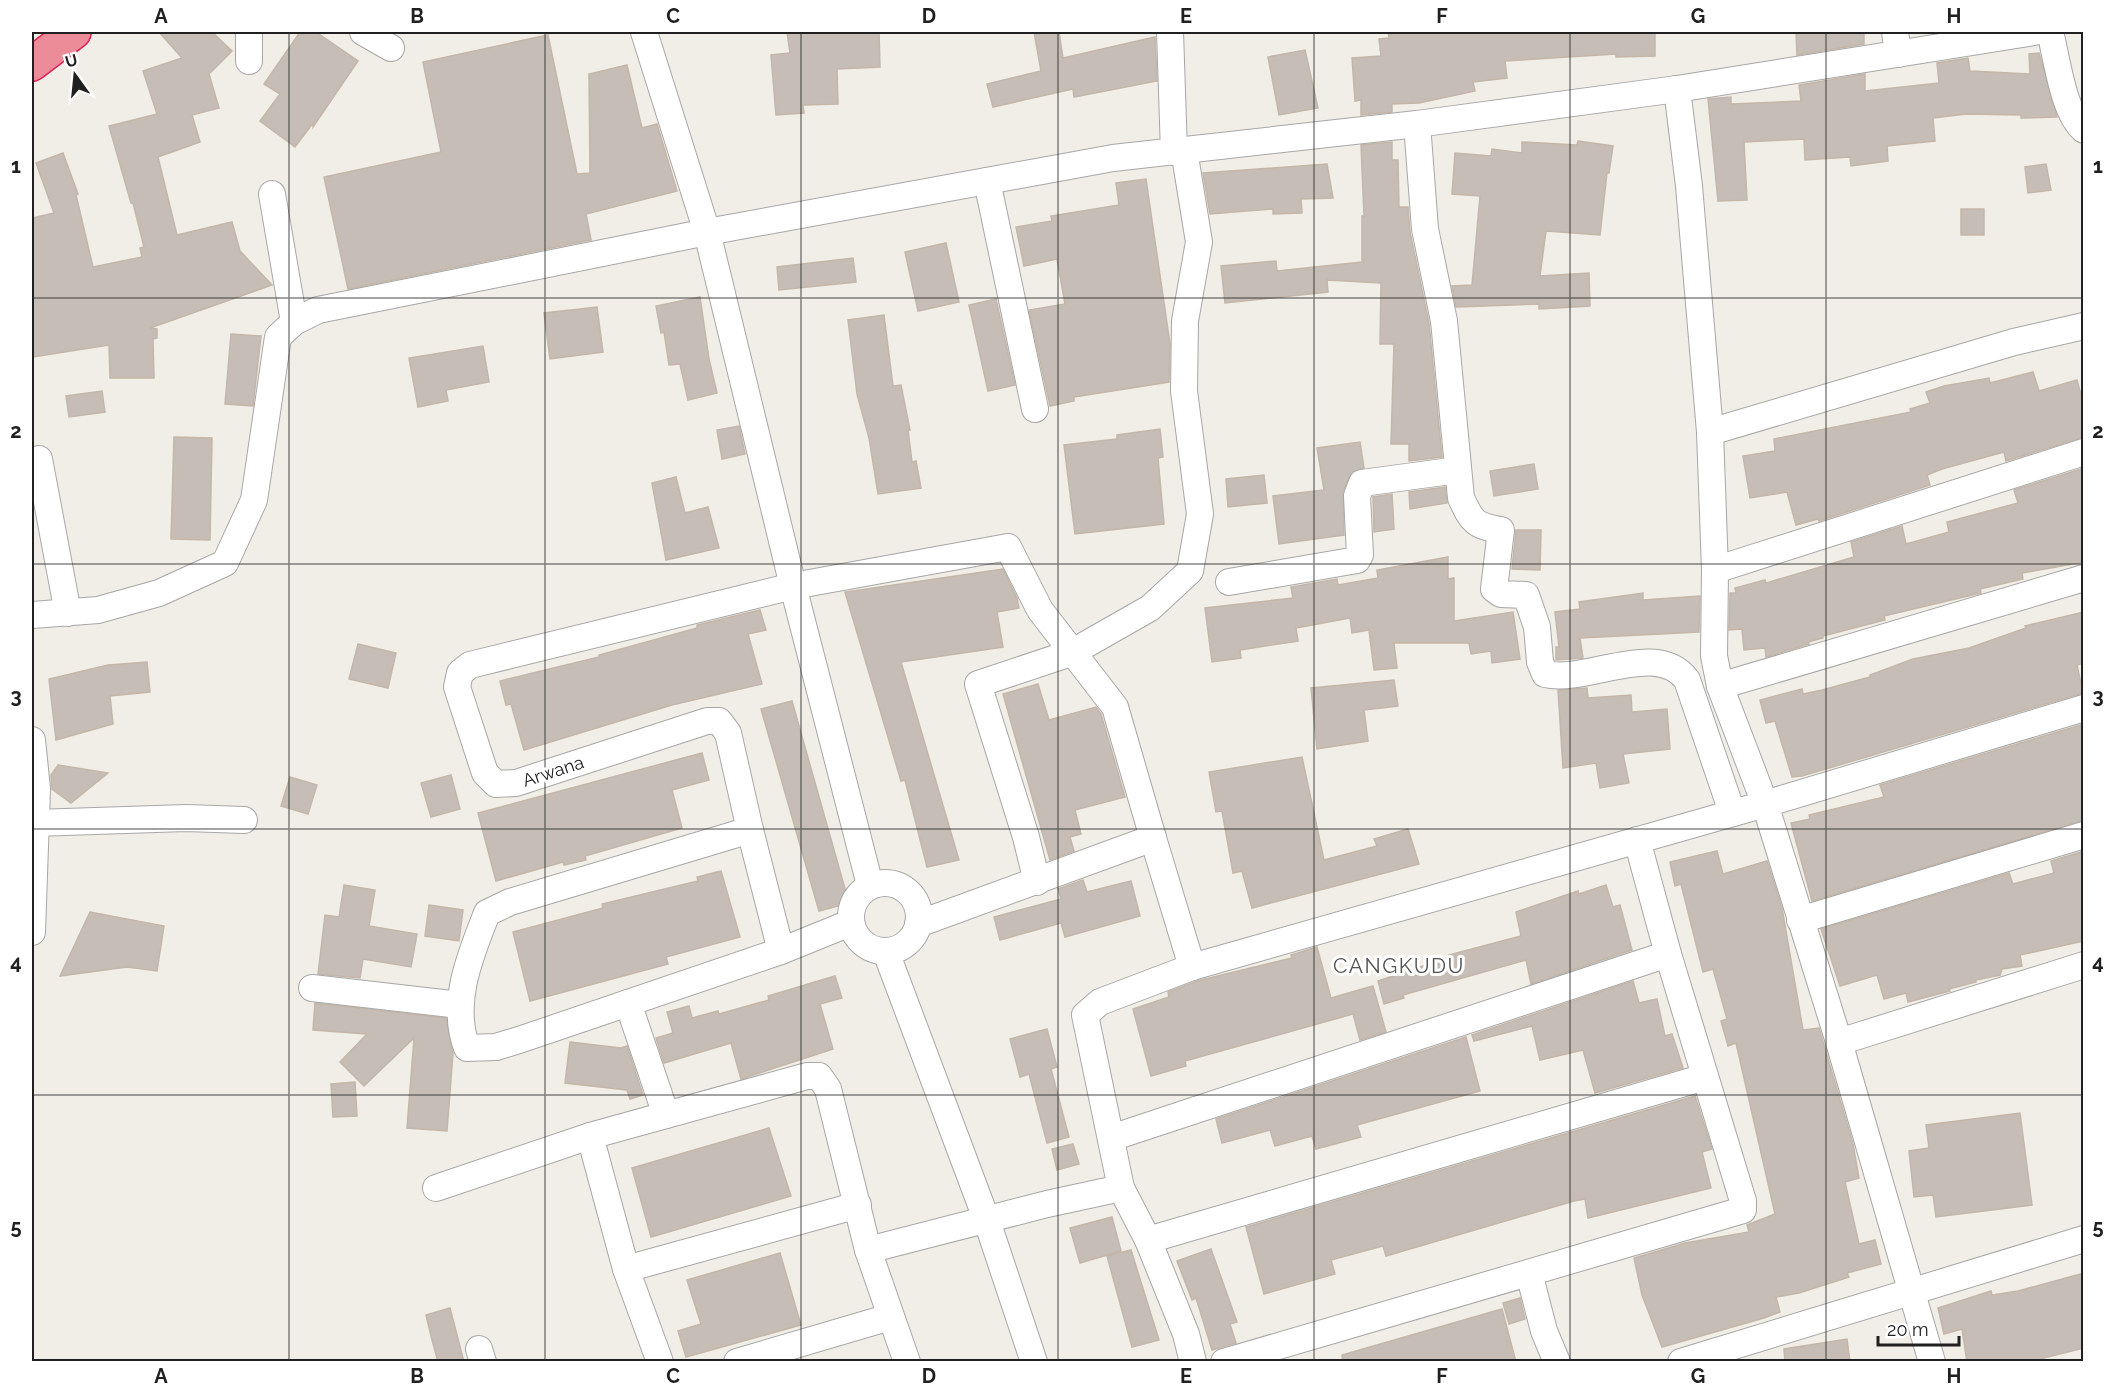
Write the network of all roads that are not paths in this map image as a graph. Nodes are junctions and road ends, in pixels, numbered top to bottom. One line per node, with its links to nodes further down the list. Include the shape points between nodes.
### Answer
1 (74, 32): 11 (highway)
2 (249, 32): 10 (street)
3 (363, 32): 9 (street)
4 (644, 32): 18 (street)
5 (1170, 32): 15 (street)
6 (2034, 32): 8 (street)
7 (2050, 32): 14 (street, via 2068,104 2075,123)
8 (1896, 43): 12 (street)
9 (391, 48)
10 (249, 60)
11 (32, 64)
12 (1677, 89): 13 (street); 22 (street)
13 (1417, 124): 15 (street); 25 (street, via 1425,229 1444,321)
14 (2084, 130)
15 (1179, 151): 16 (street, via 1113,158); 32 (street, via 1199,242 1185,321 1184,390 1200,514 1194,555 1190,571 1150,608)
16 (987, 181): 18 (street); 21 (street)
17 (273, 194): 19 (street)
18 (707, 232): 19 (street, via 318,310); 29 (street)
19 (294, 322): 30 (street, via 278,337 254,500 225,563 159,593 98,610)
20 (2084, 326): 22 (street, via 2014,342)
21 (1035, 409)
22 (1710, 432): 26 (street)
23 (2084, 452): 26 (street)
24 (39, 459): 30 (street)
25 (1458, 470): 28 (street, via 1362,483 1357,496 1357,560); 37 (street, via 1461,498 1470,518 1484,528 1501,530 1494,589 1501,594 1526,595 1537,627 1545,674 1561,676 1655,661 1675,667 1687,680)
26 (1715, 570): 33 (street, via 1714,656)
27 (2084, 578): 33 (street)
28 (1228, 582)
29 (793, 586): 32 (street, via 1008,547 1040,610); 40 (street, Arwana, via 470,665 460,673 457,687 485,773 496,783 516,783 707,721 719,721 728,732); 45 (street)
30 (68, 613): 31 (street)
31 (32, 615)
32 (1071, 653): 42 (street, via 1115,707); 44 (street, via 978,684)
33 (1720, 686): 36 (street)
34 (2084, 708): 36 (street)
35 (32, 740): 39 (street, via 37,789)
36 (1765, 804): 37 (street); 46 (street)
37 (1732, 812): 43 (street)
38 (244, 819): 39 (street)
39 (35, 823): 49 (street)
40 (750, 830): 50 (street, Arwana); 57 (street, via 510,902 487,913)
41 (2084, 835): 46 (street)
42 (1153, 838): 44 (street); 54 (street)
43 (1637, 840): 52 (street); 54 (street)
44 (1038, 882): 48 (street)
45 (870, 885): 47 (street, via 854,901); 48 (street, via 889,883 906,890 917,905)
46 (1800, 920): 58 (street)
47 (850, 923): 50 (street); 51 (street, via 863,944)
48 (918, 924): 51 (street, via 912,938)
49 (32, 932)
50 (782, 951): 56 (street)
51 (886, 952): 66 (street)
52 (1668, 954): 59 (street); 62 (street)
53 (2084, 965): 58 (street)
54 (1192, 967): 62 (street, via 1100,1002 1085,1015)
55 (312, 988): 57 (street)
56 (628, 1003): 57 (street, via 504,1044 467,1048 460,1028); 60 (street)
57 (460, 1005)
58 (1839, 1042): 72 (street)
59 (1705, 1077): 68 (street); 71 (street, via 1743,1210)
60 (666, 1115): 61 (street); 65 (street, via 819,1076 828,1089)
61 (590, 1136): 63 (street); 70 (street)
62 (1111, 1138): 64 (street)
63 (436, 1188)
64 (1121, 1188): 66 (street); 68 (street)
65 (858, 1205): 69 (street); 70 (street)
66 (987, 1221): 69 (street); 77 (street)
67 (2084, 1239): 72 (street)
68 (1148, 1240): 78 (street, via 1186,1334)
69 (868, 1250): 73 (street)
70 (626, 1269): 74 (street)
71 (1529, 1273): 79 (street); 80 (street, via 1544,1331)
72 (1910, 1293): 81 (street); 82 (street)
73 (890, 1317): 75 (street); 76 (street)
74 (660, 1362)
75 (737, 1362)
76 (907, 1362)
77 (1034, 1362)
78 (1193, 1362)
79 (1224, 1362)
80 (1557, 1362)
81 (1681, 1362)
82 (1932, 1362)

